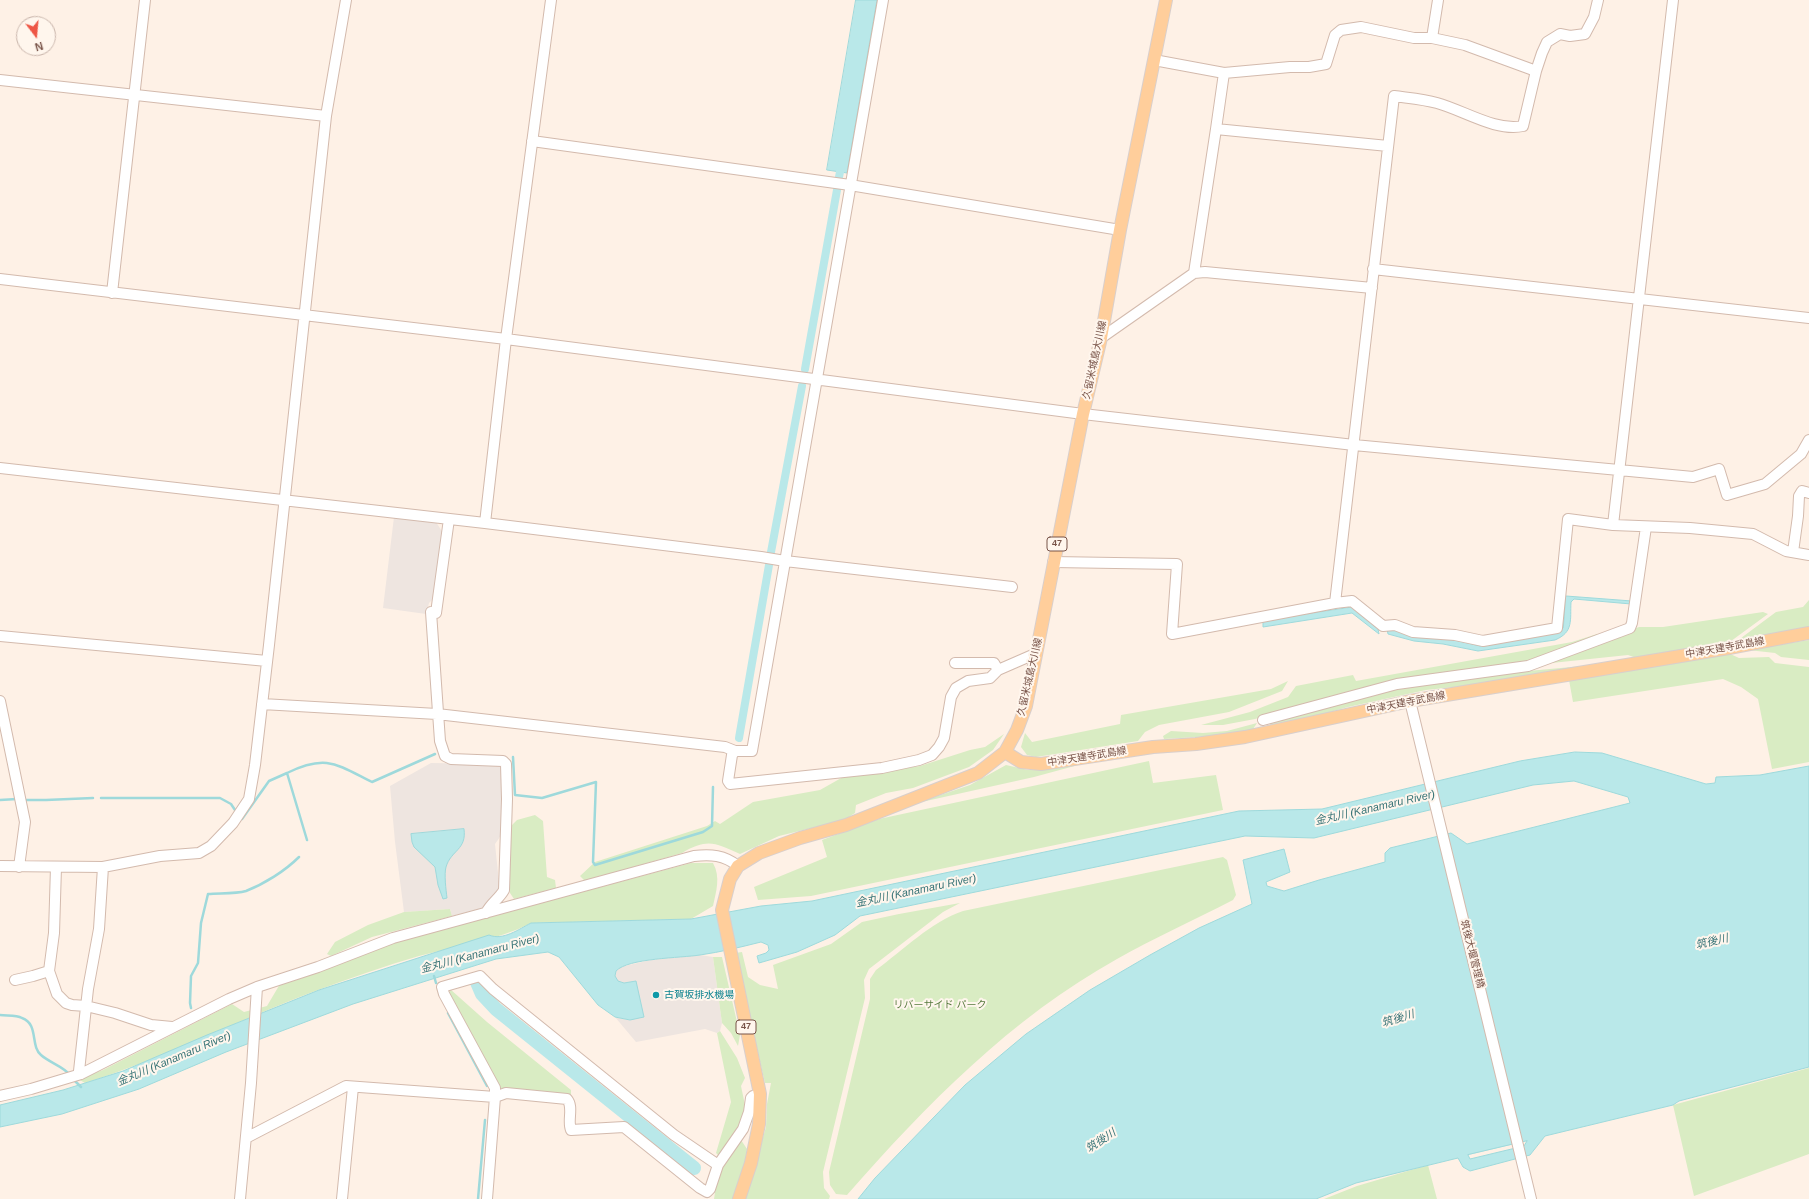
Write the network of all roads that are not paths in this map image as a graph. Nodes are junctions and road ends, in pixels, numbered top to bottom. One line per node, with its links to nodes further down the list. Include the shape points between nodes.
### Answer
1 (145, 0): 14 (street)
2 (346, 0): 15 (street)
3 (551, 0): 17 (street)
4 (883, 0): 19 (street)
5 (1166, 0): 10 (main road, 久留米城島大川線 / 47)
6 (1438, 0): 9 (street)
7 (1598, 0): 11 (street, via 1594,17 1585,34 1560,34 1547,42)
8 (1673, 0): 26 (street)
9 (1432, 38): 11 (street, via 1465,45); 12 (street, via 1414,38 1360,27 1341,30 1335,35 1326,64)
10 (1154, 60): 12 (street); 20 (main road, 久留米城島大川線 / 47)
11 (1536, 71): 18 (street, via 1522,126 1512,128 1434,102 1394,96)
12 (1224, 73): 16 (street)
13 (0, 80): 14 (street)
14 (135, 94): 15 (street); 25 (street)
15 (326, 116): 27 (street)
16 (1216, 129): 18 (street); 22 (street)
17 (532, 141): 19 (street); 29 (street)
18 (1388, 146): 21 (street)
19 (850, 185): 20 (street); 31 (street)
20 (1120, 230): 30 (main road, 久留米城島大川線 / 47)
21 (1373, 269): 24 (street); 26 (street)
22 (1194, 273): 24 (street); 30 (street)
23 (0, 279): 25 (street)
24 (1372, 288): 34 (street)
25 (112, 293): 27 (street)
26 (1639, 300): 28 (street); 36 (street)
27 (305, 316): 29 (street); 38 (street)
28 (1809, 318)
29 (506, 338): 31 (street); 40 (street)
30 (1101, 338): 32 (main road, 久留米城島大川線 / 47)
31 (816, 379): 32 (street); 45 (street)
32 (1083, 414): 34 (street); 46 (main road, 久留米城島大川線 / 47)
33 (1809, 440): 36 (street, via 1801,454 1765,484 1727,495 1719,469 1693,477)
34 (1354, 445): 36 (street); 48 (street)
35 (0, 468): 38 (street)
36 (1619, 471): 41 (street)
37 (1809, 493): 43 (street, via 1802,492 1799,496)
38 (284, 501): 39 (street); 52 (street)
39 (449, 519): 40 (street); 58 (street, via 436,613 431,612)
40 (485, 523): 45 (street)
41 (1613, 525): 42 (street); 48 (street, via 1568,519 1557,628 1482,641 1383,626 1352,601)
42 (1646, 527): 43 (street, via 1752,534); 59 (street, via 1630,628 1528,666 1397,684)
43 (1793, 552): 44 (street)
44 (1809, 555)
45 (785, 561): 47 (street); 60 (street, via 752,751)
46 (1053, 562): 48 (street, via 1177,564 1172,634); 51 (main road, 久留米城島大川線 / 47)
47 (1012, 587)
48 (1335, 603)
49 (1809, 633): 57 (main road, 中津天建寺武島線)
50 (0, 636): 52 (street)
51 (1037, 653): 54 (street); 61 (main road, 久留米城島大川線 / 47, via 1026,706)
52 (267, 661): 56 (street)
53 (955, 662): 54 (street, via 994,663)
54 (998, 670): 60 (street, via 990,678 968,681 956,688 951,697 940,747 932,755 919,760 882,768 730,784 728,781 732,755)
55 (0, 701): 64 (street, via 25,822)
56 (262, 704): 58 (street); 66 (street, via 256,765 249,799 233,823 211,846 195,854 160,856)
57 (1411, 705): 61 (main road, 中津天建寺武島線, via 1245,737 1153,747 1042,764 1022,762); 84 (street, 筑後大堰管理橋)
58 (438, 714): 60 (street, via 725,747); 67 (street, via 440,741 445,756 451,759 503,761 506,764 504,890)
59 (1263, 720)
60 (735, 751)
61 (1005, 752): 63 (main road, 久留米城島大川線 / 47, via 978,773 846,825 759,853)
62 (0, 866): 64 (street)
63 (738, 866): 67 (street, via 719,855 694,856); 75 (main road, 47, via 730,879 722,910)
64 (19, 867): 65 (street)
65 (56, 867): 66 (street); 68 (street, via 54,933)
66 (103, 867): 71 (street, via 100,929)
67 (486, 913): 70 (street, via 392,938 318,967)
68 (49, 971): 69 (street); 71 (street, via 58,994 66,1003)
69 (15, 980)
70 (257, 987): 72 (street); 78 (street)
71 (86, 1006): 72 (street, via 151,1025); 73 (street, via 80,1071)
72 (172, 1027): 73 (street)
73 (74, 1076): 76 (street)
74 (353, 1087): 77 (street); 78 (street, via 346,1086); 81 (street)
75 (760, 1094): 79 (street, via 751,1098 743,1129); 83 (main road, 47, via 759,1124 751,1163)
76 (0, 1096)
77 (496, 1097): 79 (street, via 506,1093 567,1099 570,1102 571,1130 624,1127 707,1192); 79 (street, via 495,1088 442,987 480,976 668,1130); 82 (street)
78 (246, 1138): 80 (street)
79 (718, 1165)
80 (240, 1199)
81 (342, 1199)
82 (487, 1199)
83 (739, 1199)
84 (1531, 1199)

